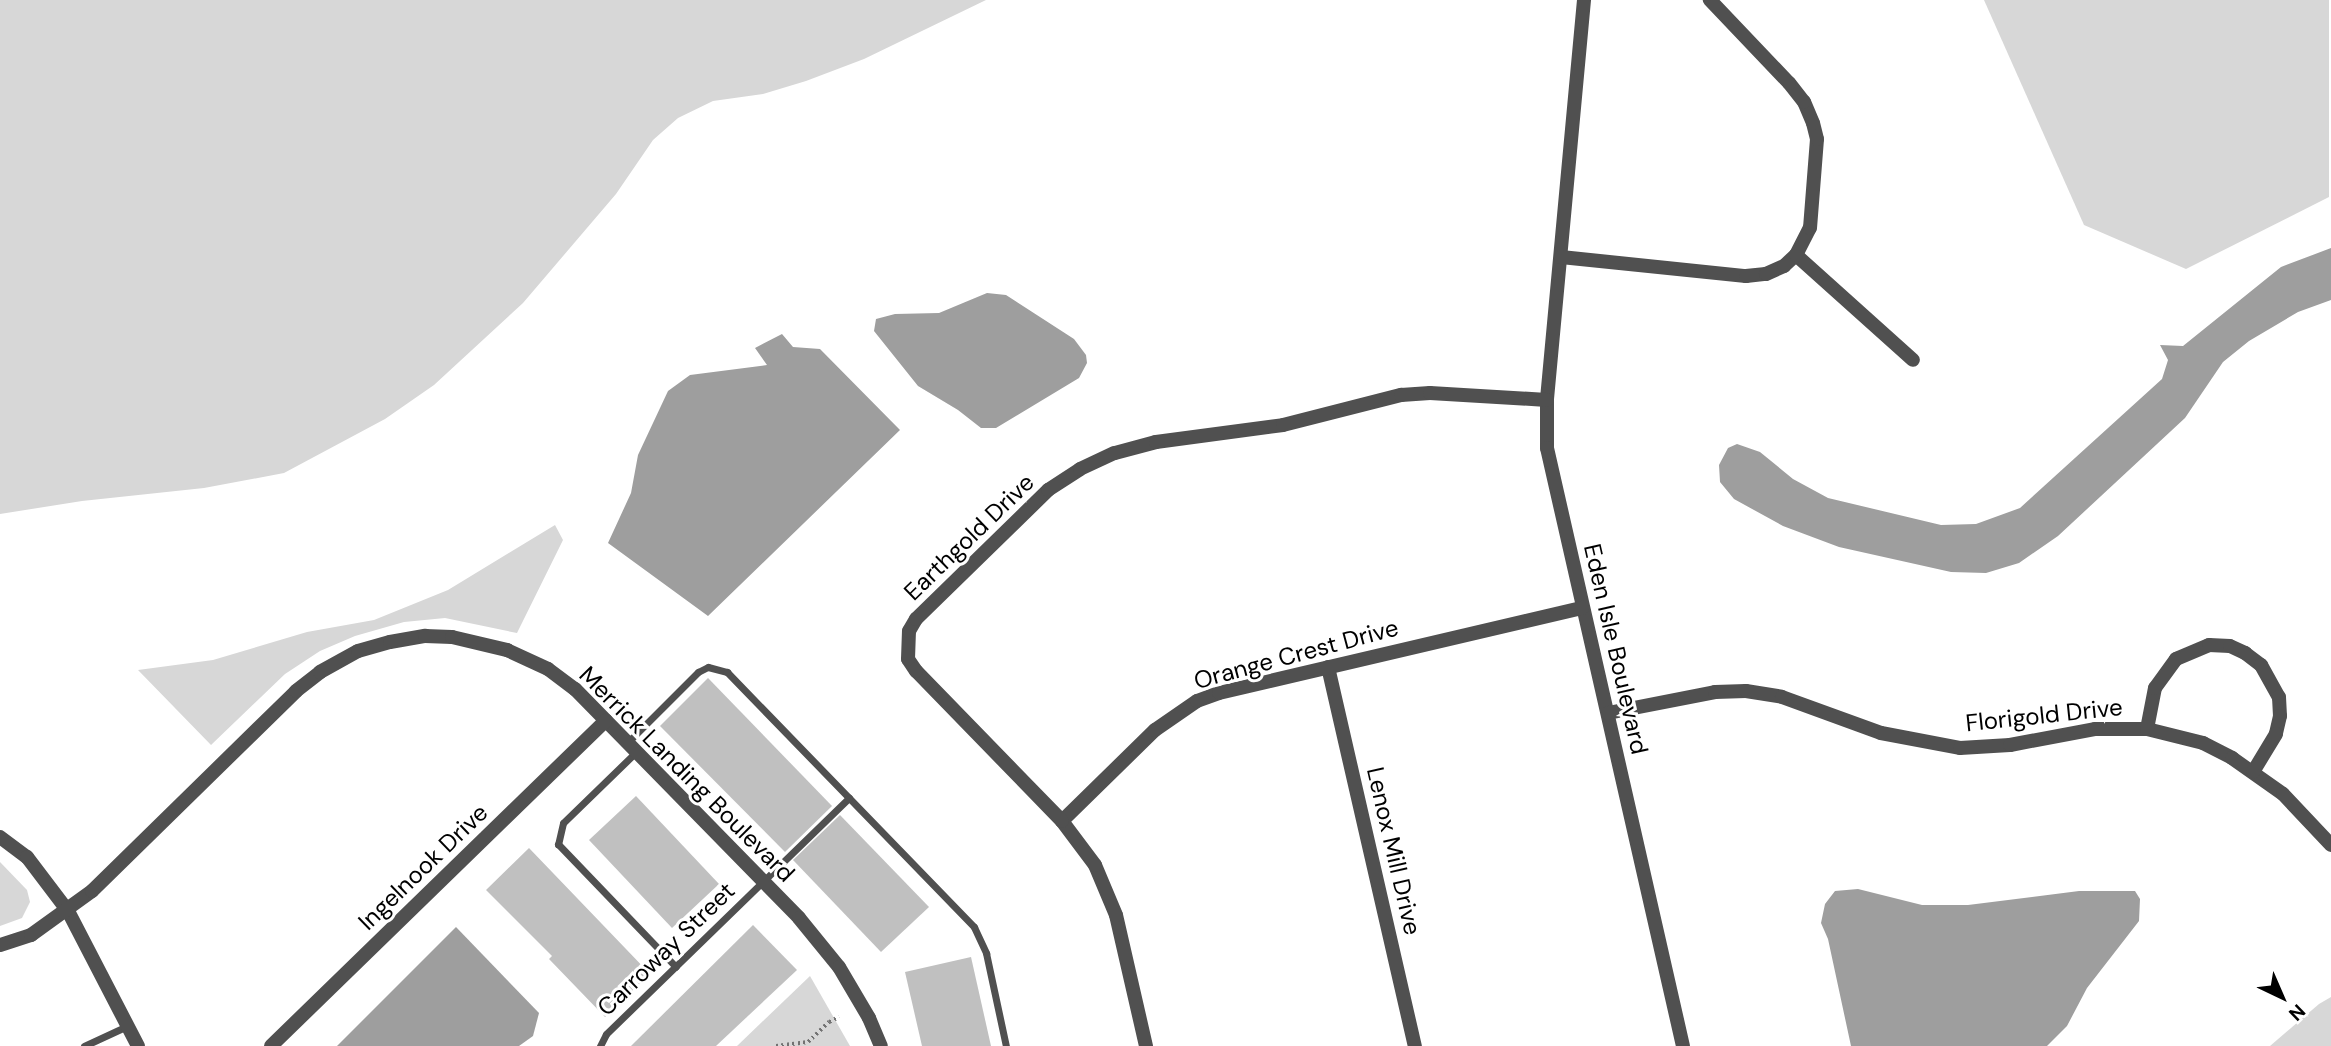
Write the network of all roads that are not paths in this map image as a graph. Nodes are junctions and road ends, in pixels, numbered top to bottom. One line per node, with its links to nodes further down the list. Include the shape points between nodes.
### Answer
1 (1584, 0): 4 (street, Eden Isle Boulevard)
2 (1710, 0): 3 (street, via 1789,83 1813,123 1810,228)
3 (1796, 255): 4 (street, via 1766,274 1746,275); 5 (street)
4 (1561, 257): 6 (street, Eden Isle Boulevard)
5 (1913, 360)
6 (1547, 400): 7 (street, Eden Isle Boulevard, via 1547,447); 15 (street, Earthgold Drive, via 1401,395 1283,425 1156,442 1115,453 1048,489 916,619 906,646 916,671)
7 (1582, 608): 8 (street, Orange Crest Drive); 9 (street, Eden Isle Boulevard)
8 (1328, 667): 15 (street, Orange Crest Drive, via 1197,701 1155,730); 30 (street, Lenox Mill Drive)
9 (1608, 713): 11 (street, Florigold Drive, via 1715,692 1746,691 1782,697 1881,733 1960,747 2010,745 2095,729); 31 (street, Eden Isle Boulevard)
10 (606, 720): 12 (street, Merrick Landing Boulevard); 19 (street, Merrick Landing Boulevard, via 548,669 476,641 425,636 358,651 296,691); 25 (street, Ingelnook Drive)
11 (2147, 729): 13 (street, Florigold Drive, via 2203,743); 13 (street, via 2155,688 2176,659 2209,645 2230,646 2261,665 2279,697 2276,734)
12 (632, 746): 14 (lane, via 698,672 718,667); 18 (street, Merrick Landing Boulevard); 21 (lane, via 563,823 558,844)
13 (2253, 772): 17 (street, Florigold Drive, via 2283,794)
14 (849, 797): 18 (lane, Carroway Street); 28 (lane, via 974,927 986,953)
15 (1062, 821): 29 (street, Earthgold Drive, via 1106,886)
16 (0, 836): 19 (street, via 27,857)
17 (2331, 845)
18 (763, 881): 21 (lane, Carroway Street); 27 (street, Merrick Landing Boulevard, via 839,967)
19 (68, 911): 20 (street, Merrick Landing Boulevard, via 31,935); 22 (street)
20 (0, 945)
21 (676, 967): 26 (lane, Carroway Street, via 606,1034)
22 (128, 1026): 23 (lane); 24 (street)
23 (84, 1046)
24 (138, 1046)
25 (271, 1046)
26 (600, 1046)
27 (881, 1046)
28 (1006, 1046)
29 (1146, 1046)
30 (1415, 1046)
31 (1683, 1046)

